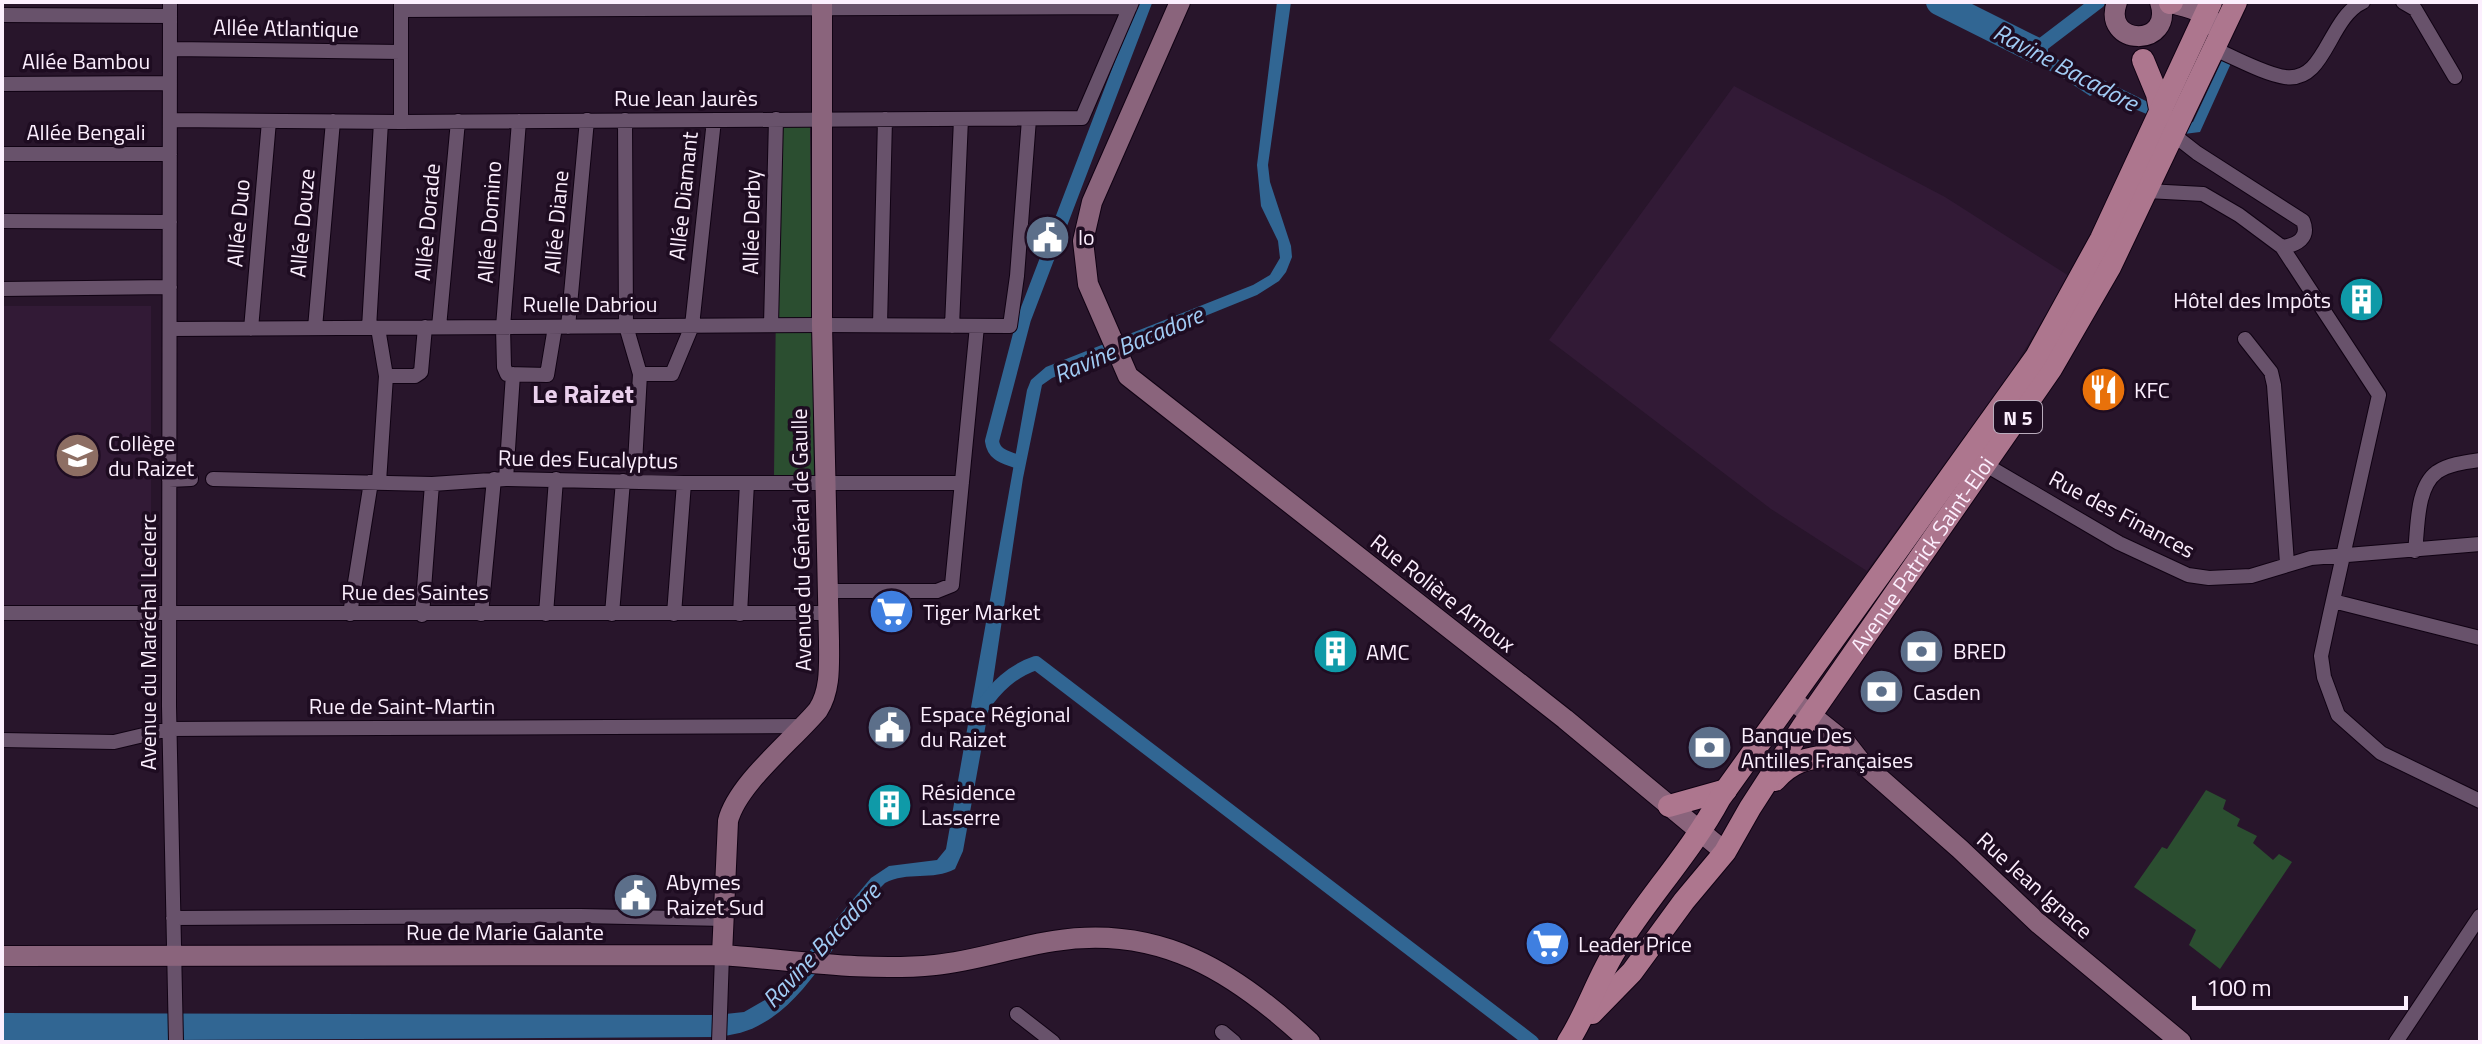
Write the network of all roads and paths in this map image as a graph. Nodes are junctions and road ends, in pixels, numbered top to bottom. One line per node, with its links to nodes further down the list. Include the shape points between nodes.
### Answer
1 (1180, 2): 104 (street, Rue Rolière Arnoux, via 1092,202 1083,241 1088,284 1128,376)
2 (2160, 2): 12 (street, via 2162,18 2156,29 2138,37)
3 (2170, 2): 10 (street)
4 (2236, 2): 14 (main road, Avenue Patrick Saint-Eloi / N 5)
5 (2363, 2): 14 (street, via 2336,27 2316,67 2302,75 2287,78)
6 (2403, 2): 18 (street, via 2415,9)
7 (1131, 4): 8 (street); 27 (street, Rue Jean Jaurès, via 1082,118)
8 (822, 5): 9 (street); 24 (street, Avenue du Général de Gaulle)
9 (401, 6): 16 (street)
10 (2208, 8): 14 (street); 21 (main road, Avenue Patrick Saint-Eloi / N 5)
11 (170, 9): 13 (street); 15 (street, Avenue du Maréchal Leclerc)
12 (2113, 13): 17 (street)
13 (2, 15)
14 (2217, 48): 21 (main road, Avenue Patrick Saint-Eloi / N 5)
15 (170, 49): 16 (street, Allée Atlantique); 19 (street, Avenue du Maréchal Leclerc)
16 (401, 52): 37 (street)
17 (2143, 60): 21 (street); 22 (main road)
18 (2455, 77)
19 (170, 83): 20 (street, Allée Bambou); 28 (street, Avenue du Maréchal Leclerc)
20 (2, 84)
21 (2182, 92): 22 (main road, Avenue Patrick Saint-Eloi / N 5); 38 (main road, Avenue Patrick Saint-Eloi / N 5)
22 (2161, 114): 96 (main road, Avenue Patrick Saint-Eloi / N 5, via 2036,357)
23 (776, 119): 24 (street, Rue Jean Jaurès); 31 (street, Rue Jean Jaurès); 47 (street, Allée Derby)
24 (822, 119): 25 (street, Rue Jean Jaurès); 48 (street, Avenue du Général de Gaulle)
25 (885, 119): 26 (street, Rue Jean Jaurès); 49 (street)
26 (961, 119): 27 (street, Rue Jean Jaurès); 52 (street)
27 (1029, 119): 53 (street, Ruelle Dabriou, via 1010,326)
28 (170, 120): 32 (street, Rue Jean Jaurès); 40 (street, Avenue du Maréchal Leclerc)
29 (587, 120): 30 (street, Rue Jean Jaurès); 35 (street, Rue Jean Jaurès); 56 (street, Allée Diane)
30 (625, 120): 31 (street, Rue Jean Jaurès); 50 (street)
31 (714, 120): 51 (street, Allée Diamant)
32 (269, 121): 33 (street, Rue Jean Jaurès); 60 (street, Allée Duo)
33 (333, 121): 36 (street, Rue Jean Jaurès); 57 (street, Allée Douze)
34 (458, 121): 35 (street, Rue Jean Jaurès); 37 (street, Rue Jean Jaurès); 54 (street, Allée Dorade)
35 (519, 121): 55 (street, Allée Domino)
36 (381, 122): 37 (street, Rue Jean Jaurès); 58 (street)
37 (401, 122)
38 (2174, 135): 41 (main road, Avenue Patrick Saint-Eloi / N 5); 44 (street, via 2303,221 2303,239)
39 (2, 154): 40 (street, Allée Bengali)
40 (170, 154): 43 (street, Avenue du Maréchal Leclerc)
41 (2155, 191): 44 (street, via 2203,194); 66 (main road, Avenue Patrick Saint-Eloi / N 5, via 2051,369)
42 (2, 221): 43 (street)
43 (170, 222): 45 (street, Avenue du Maréchal Leclerc)
44 (2282, 247): 81 (street, via 2379,395)
45 (170, 287): 46 (street); 59 (street, Avenue du Maréchal Leclerc)
46 (2, 289)
47 (771, 325): 48 (street, Ruelle Dabriou); 51 (street, Ruelle Dabriou)
48 (822, 325): 49 (street, Ruelle Dabriou); 76 (street, Avenue du Général de Gaulle)
49 (880, 325): 52 (street, Ruelle Dabriou)
50 (626, 326): 51 (street, Ruelle Dabriou); 56 (street, Ruelle Dabriou); 63 (street)
51 (692, 326): 63 (street, Allée Diamant, via 672,374)
52 (952, 326): 53 (street, Ruelle Dabriou)
53 (977, 326): 77 (street)
54 (432, 327): 55 (street, Ruelle Dabriou); 58 (street, Ruelle Dabriou); 64 (street, Allée Dorade, via 421,372)
55 (503, 327): 56 (street, Ruelle Dabriou); 62 (street, Allée Domino, via 505,371)
56 (561, 327): 62 (street, Allée Diane, via 547,375)
57 (315, 328): 58 (street, Ruelle Dabriou); 60 (street, Ruelle Dabriou)
58 (374, 328): 64 (street)
59 (170, 329): 60 (street, Ruelle Dabriou); 71 (street, Avenue du Maréchal Leclerc)
60 (251, 329)
61 (2245, 339): 82 (street, via 2271,372 2274,385)
62 (513, 374): 69 (street)
63 (640, 374): 72 (street)
64 (386, 376): 73 (street)
65 (2480, 460): 80 (street, via 2435,473 2423,491)
66 (1986, 465): 82 (street, Rue des Finances, via 2119,543 2188,575 2251,576); 97 (main road, Avenue Patrick Saint-Eloi / N 5)
67 (191, 479): 71 (street)
68 (213, 479): 73 (street, Rue des Eucalyptus)
69 (500, 479): 70 (street, Rue des Eucalyptus); 78 (street, Rue des Eucalyptus); 89 (street)
70 (556, 479): 72 (street, Rue des Eucalyptus); 90 (street)
71 (169, 480): 86 (street, Avenue du Maréchal Leclerc)
72 (628, 481): 74 (street, Rue des Eucalyptus); 91 (street)
73 (375, 482): 78 (street, Rue des Eucalyptus); 88 (street)
74 (684, 483): 75 (street, Rue des Eucalyptus); 92 (street)
75 (747, 483): 76 (street, Rue des Eucalyptus); 93 (street)
76 (825, 483): 77 (street, Rue des Eucalyptus); 83 (street, Avenue du Général de Gaulle)
77 (962, 483): 83 (street, via 954,581 948,588)
78 (432, 484): 94 (street)
79 (2480, 544): 80 (street, Rue des Finances)
80 (2415, 551): 81 (street, Rue des Finances)
81 (2344, 554): 82 (street, Rue des Finances); 84 (street)
82 (2287, 563)
83 (827, 591): 87 (street, Avenue du Général de Gaulle)
84 (2333, 601): 95 (street); 103 (street, via 2321,656 2338,715 2381,753)
85 (2, 613): 86 (street, Rue des Saintes)
86 (168, 613): 88 (street, Rue des Saintes); 99 (street, Avenue du Maréchal Leclerc)
87 (828, 613): 93 (street, Rue des Saintes); 98 (street, Avenue du Général de Gaulle, via 828,686 824,701)
88 (350, 614): 94 (street, Rue des Saintes)
89 (481, 614): 90 (street, Rue des Saintes); 94 (street, Rue des Saintes)
90 (546, 614): 91 (street, Rue des Saintes)
91 (612, 614): 92 (street, Rue des Saintes)
92 (674, 614): 93 (street, Rue des Saintes)
93 (740, 614)
94 (422, 615)
95 (2480, 638)
96 (1788, 705): 97 (street, Rue Jean Ignace); 102 (main road, Avenue Patrick Saint-Eloi / N 5)
97 (1807, 720): 101 (street, Rue Jean Ignace); 105 (main road, Avenue Patrick Saint-Eloi / N 5)
98 (805, 726): 99 (street, Rue de Saint-Martin); 110 (street, Avenue du Général de Gaulle, via 732,808)
99 (169, 729): 100 (street, Rue de Saint-Martin, via 114,742); 109 (street, Avenue du Maréchal Leclerc)
100 (2, 740)
101 (1850, 758): 105 (main road, via 1814,757 1788,766); 122 (street, Rue Jean Ignace)
102 (1726, 790): 104 (main road); 106 (main road, Avenue Patrick Saint-Eloi / N 5)
103 (2480, 801)
104 (1669, 806): 106 (street, Rue Rolière Arnoux)
105 (1750, 808): 107 (main road, Avenue Patrick Saint-Eloi / N 5)
106 (1701, 833): 107 (street, Rue Rolière Arnoux); 117 (main road, Avenue Patrick Saint-Eloi / N 5, via 1615,950)
107 (1725, 852): 117 (main road, Avenue Patrick Saint-Eloi / N 5, via 1632,972)
108 (2480, 916): 111 (street)
109 (173, 918): 110 (street); 115 (street, Avenue du Maréchal Leclerc)
110 (725, 919): 113 (street, Avenue du Général de Gaulle)
111 (2468, 936): 112 (street); 123 (street)
112 (2480, 946)
113 (722, 955): 115 (street, Rue de Marie Galante); 119 (street, Avenue du Général de Gaulle); 121 (street, Rue de Marie Galante, via 904,967 958,963 1054,941 1098,937 1153,943 1224,975)
114 (2, 956): 115 (street, Rue de Marie Galante)
115 (175, 956): 118 (street, Avenue du Maréchal Leclerc)
116 (1017, 1014): 120 (street)
117 (1572, 1035)
118 (176, 1042)
119 (719, 1042)
120 (1053, 1042)
121 (1310, 1042)
122 (2181, 1042)
123 (2396, 1042)

